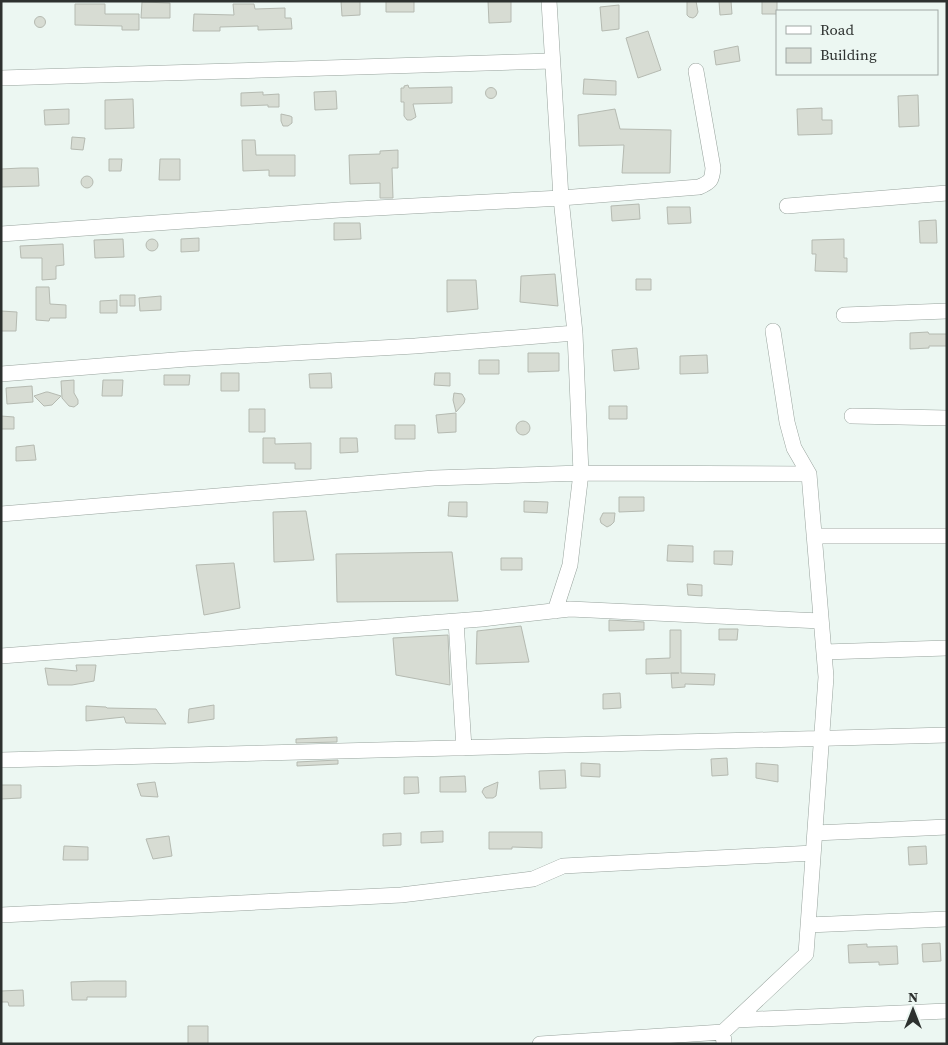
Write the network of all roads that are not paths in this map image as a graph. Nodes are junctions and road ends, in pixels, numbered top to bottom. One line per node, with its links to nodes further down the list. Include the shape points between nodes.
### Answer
1 (549, 1): 2 (street)
2 (552, 61): 4 (street); 6 (street)
3 (696, 72): 6 (street, via 713,168 712,179 699,187)
4 (1, 78)
5 (947, 193): 7 (street)
6 (561, 198): 8 (street); 12 (street)
7 (786, 206)
8 (1, 234)
9 (947, 311): 10 (street)
10 (844, 314)
11 (773, 331): 17 (street, via 787,422 794,448)
12 (575, 333): 13 (street); 16 (street)
13 (1, 374)
14 (852, 416): 15 (street)
15 (947, 418)
16 (581, 473): 17 (street); 18 (street, via 434,478); 21 (street, via 570,565)
17 (809, 474): 19 (street)
18 (1, 514)
19 (814, 536): 20 (street); 23 (street)
20 (947, 536)
21 (555, 611): 22 (street); 23 (street)
22 (456, 621): 26 (street); 29 (street)
23 (821, 621): 25 (street)
24 (947, 648): 25 (street)
25 (824, 652): 28 (street, via 826,677)
26 (1, 656)
27 (947, 735): 28 (street)
28 (822, 738): 29 (street); 32 (street)
29 (464, 748): 30 (street)
30 (1, 760)
31 (947, 827): 32 (street)
32 (815, 833): 33 (street)
33 (814, 853): 34 (street, via 563,866 533,879 401,895); 36 (street)
34 (1, 915)
35 (947, 919): 36 (street)
36 (808, 925): 38 (street, via 806,954)
37 (947, 1011): 38 (street)
38 (736, 1020): 39 (street)
39 (723, 1038): 40 (street)
40 (540, 1044)

